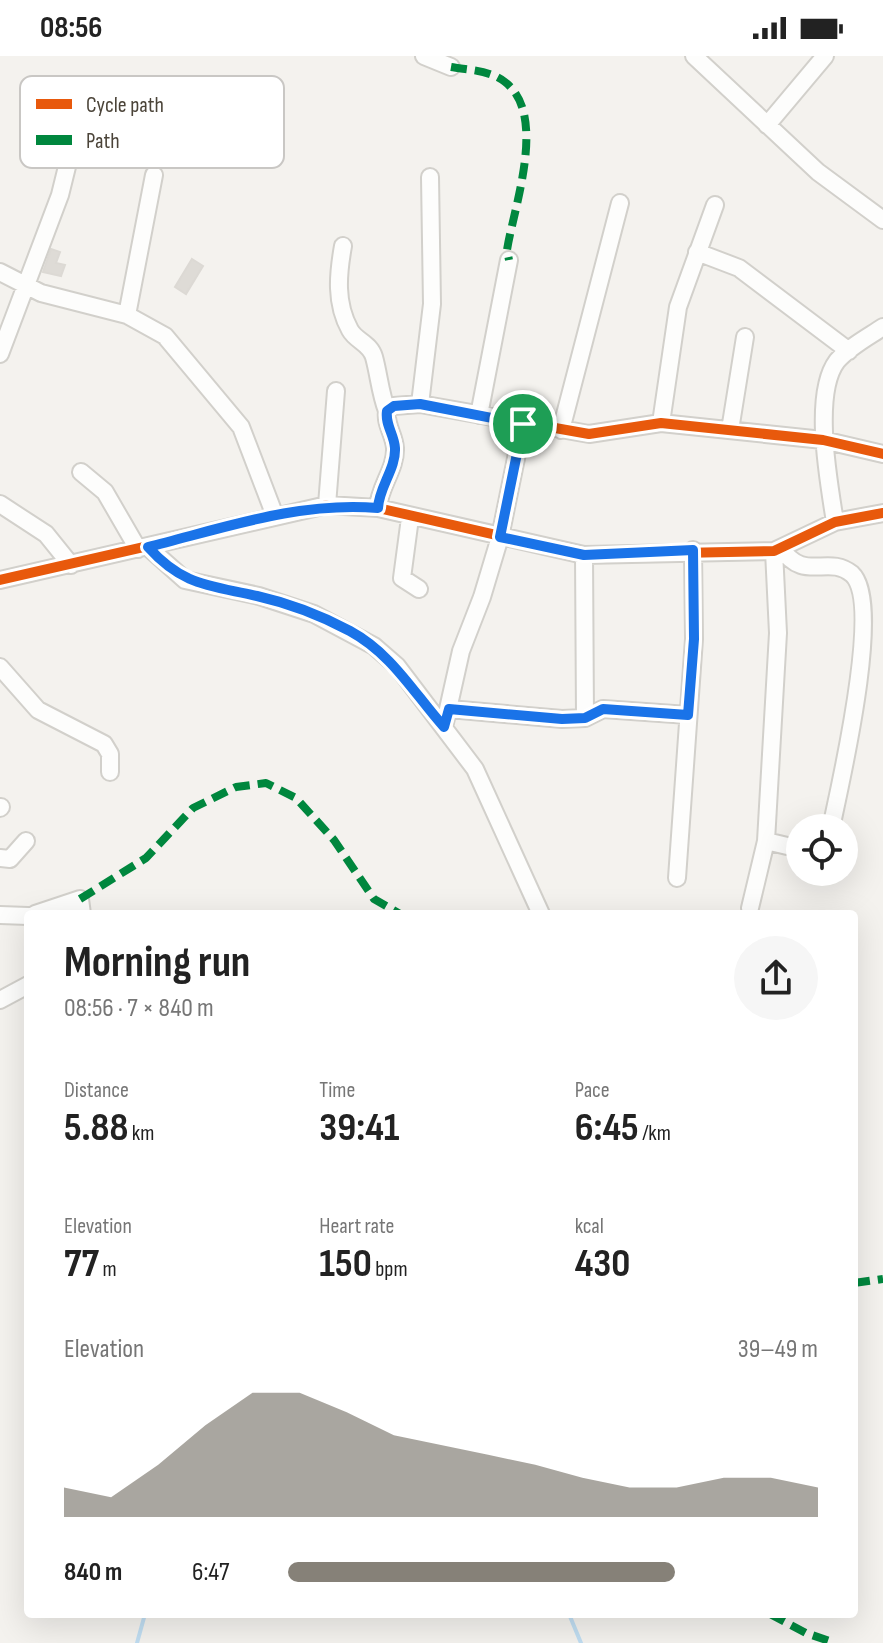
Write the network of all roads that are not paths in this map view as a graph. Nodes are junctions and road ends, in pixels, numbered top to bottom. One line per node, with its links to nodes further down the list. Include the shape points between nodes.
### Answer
1 (424, 56): 4 (street)
2 (694, 56): 5 (street)
3 (825, 56): 5 (street)
4 (451, 67)
5 (767, 125): 11 (street, via 818,172)
6 (67, 168): 16 (street)
7 (154, 175): 17 (street)
8 (430, 177): 23 (street, via 432,304)
9 (620, 203): 28 (street)
10 (715, 205): 13 (street)
11 (883, 220)
12 (343, 246): 24 (street, via 339,295 350,332 374,357)
13 (697, 252): 20 (street, via 739,268); 26 (street, via 671,337)
14 (509, 260): 25 (street)
15 (0, 272): 16 (street)
16 (24, 286): 17 (street); 21 (street)
17 (127, 315): 37 (street, via 165,336 229,410 241,427)
18 (883, 327): 20 (street)
19 (745, 337): 29 (street)
20 (849, 351): 30 (street, via 838,360 827,385)
21 (0, 354)
22 (336, 391): 34 (street)
23 (420, 404): 24 (street); 25 (street)
24 (387, 411): 35 (street, via 395,447)
25 (479, 415): 27 (street)
26 (661, 423): 28 (street, via 604,434); 29 (street)
27 (523, 424): 28 (street); 40 (street)
28 (561, 430)
29 (730, 430): 30 (street)
30 (823, 440): 31 (street); 39 (street)
31 (883, 454)
32 (81, 472): 41 (street, via 105,492)
33 (0, 504): 45 (street, via 46,534)
34 (327, 505): 35 (street); 37 (street)
35 (378, 508): 38 (street)
36 (883, 513): 39 (street)
37 (275, 516): 41 (street)
38 (410, 518): 40 (street); 47 (street, via 402,578)
39 (835, 522): 42 (street)
40 (500, 537): 44 (street); 49 (street, via 461,651)
41 (143, 548): 45 (street); 52 (street, via 185,580 314,614 374,646 397,666)
42 (778, 549): 43 (street); 54 (street, via 804,567 839,567 853,575 861,591 864,657); 56 (street)
43 (693, 550): 44 (street); 50 (street)
44 (584, 555): 51 (street)
45 (71, 565): 46 (street)
46 (0, 580)
47 (419, 589)
48 (0, 667): 53 (street, via 38,710 104,744)
49 (449, 709): 51 (street); 52 (street)
50 (688, 715): 51 (street, via 603,709); 59 (street)
51 (585, 718)
52 (444, 727): 63 (street, via 475,769)
53 (110, 772)
54 (834, 814)
55 (26, 841): 58 (street, via 10,859)
56 (766, 841): 57 (street); 60 (street)
57 (786, 846)
58 (0, 858)
59 (677, 878)
60 (750, 908)
61 (47, 910): 62 (street, via 80,899)
62 (81, 910)
63 (539, 910)
64 (0, 915): 65 (street)
65 (24, 916)
66 (24, 987): 67 (street)
67 (0, 1000)

